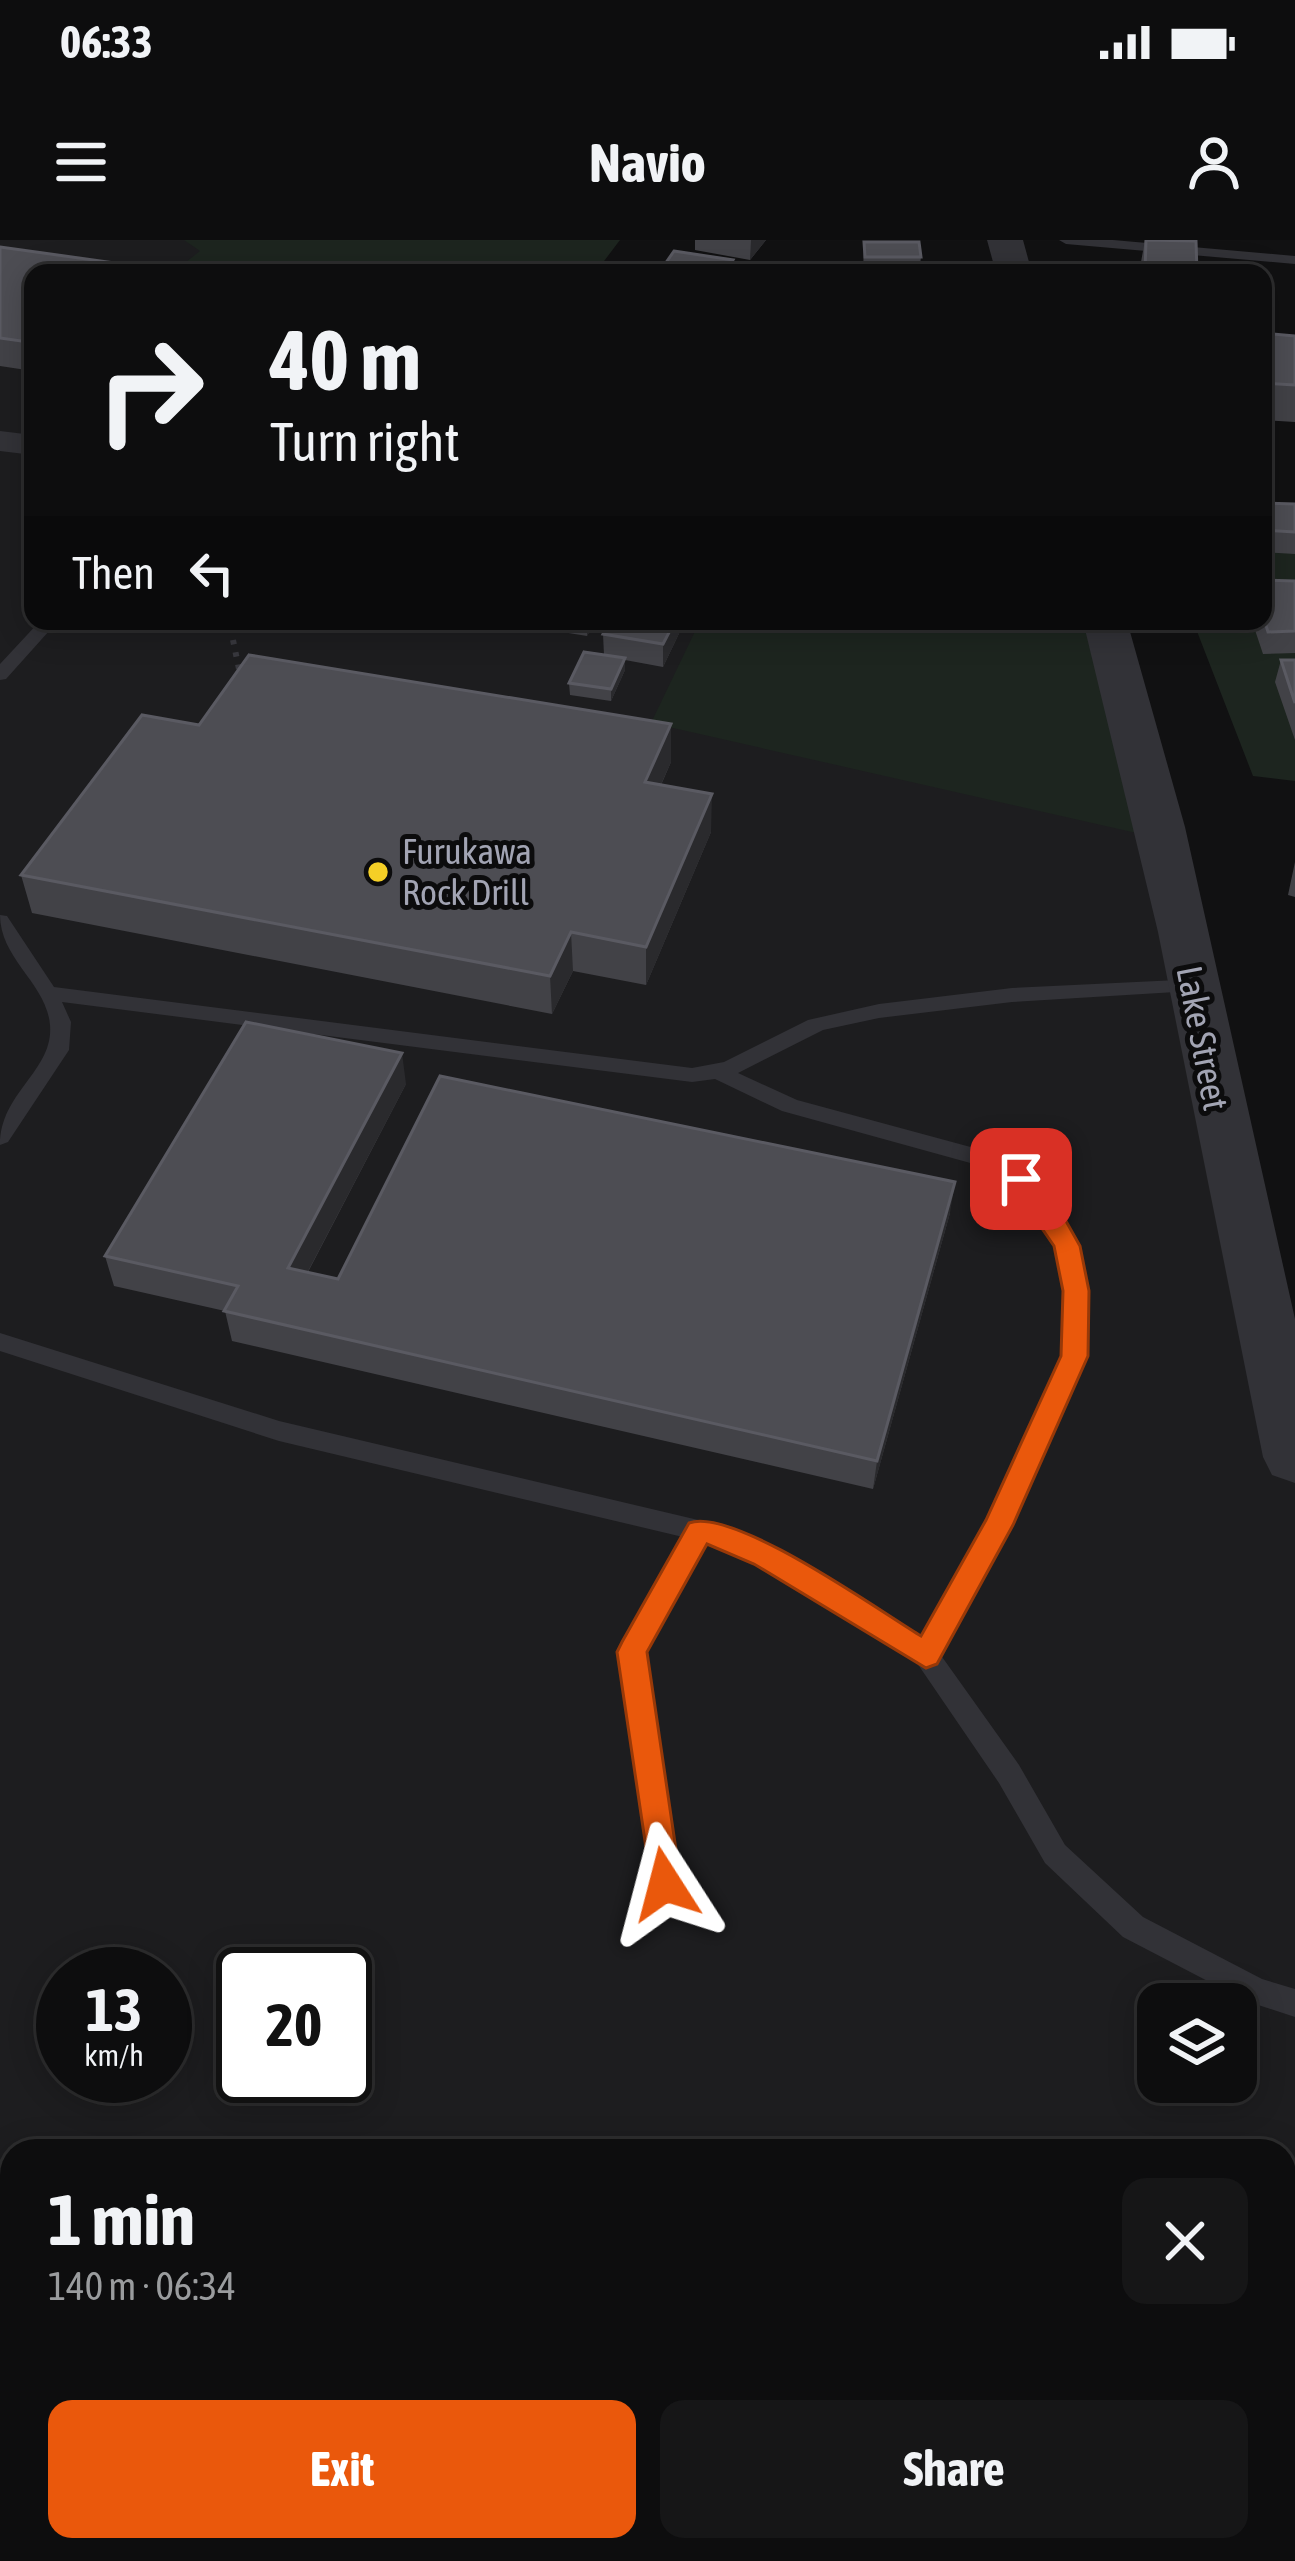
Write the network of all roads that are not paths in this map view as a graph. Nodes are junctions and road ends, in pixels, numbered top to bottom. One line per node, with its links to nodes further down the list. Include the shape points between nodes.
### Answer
1 (1066, 240): 2 (lane)
2 (1252, 255): 3 (lane); 4 (lane)
3 (1295, 260)
4 (1252, 264)
5 (42, 630): 7 (lane)
6 (1107, 630): 9 (street, Lake Street, via 1160,822)
7 (0, 675)
8 (0, 921): 10 (lane)
9 (1192, 984): 11 (lane, via 877,1010 812,1024); 14 (street, Lake Street)
10 (48, 993): 11 (lane); 12 (lane, via 61,1022 59,1050)
11 (723, 1075): 16 (lane, via 790,1106 981,1158 1021,1179 1067,1246 1075,1356 998,1525)
12 (0, 1137)
13 (0, 1342): 15 (lane, via 279,1431)
14 (1295, 1457)
15 (699, 1531): 16 (lane, via 764,1555); 17 (lane, via 632,1652)
16 (926, 1655): 18 (lane, via 1055,1854 1099,1898 1190,1960)
17 (665, 1884)
18 (1295, 2003)

